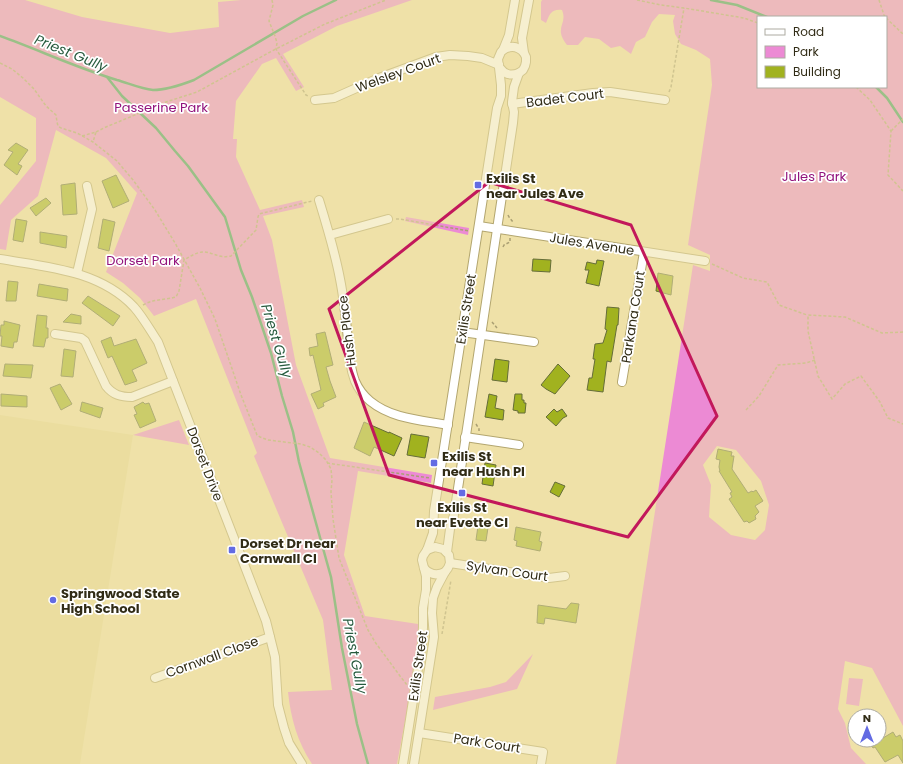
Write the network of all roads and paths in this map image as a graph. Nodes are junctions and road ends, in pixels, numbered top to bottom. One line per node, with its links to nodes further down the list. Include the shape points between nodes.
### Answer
1 (272, 0): 12 (path, via 270,21)
2 (386, 0): 12 (path, via 325,24)
3 (515, 0): 13 (street, Exilis Street, via 509,35)
4 (529, 0): 14 (street, Exilis Street, via 522,38)
5 (637, 0): 7 (path)
6 (879, 0): 8 (path)
7 (684, 8): 10 (path); 21 (path, via 671,87)
8 (885, 16)
9 (887, 18): 11 (path)
10 (757, 23)
11 (903, 34)
12 (276, 49): 20 (path, via 306,95); 25 (path, via 197,92 135,114)
13 (501, 52): 14 (street, via 508,47 517,47); 15 (street, Welsley Court); 17 (street, Exilis Street, via 498,59)
14 (524, 53): 18 (street, Exilis Street, via 526,62)
15 (482, 58): 17 (street, Welsley Court); 20 (street, Welsley Court, via 450,55 436,57 334,98)
16 (0, 64): 26 (path, via 12,69 34,89 56,115 58,126)
17 (499, 67): 18 (street, via 507,74); 33 (street, Exilis Street, via 501,96)
18 (519, 73): 22 (street, Exilis Street)
19 (857, 88): 24 (path, via 870,100)
20 (315, 100)
21 (664, 100): 22 (street, Badet Court, via 610,92)
22 (512, 104): 32 (street, Exilis Street, via 513,123)
23 (903, 119): 24 (path)
24 (891, 131): 29 (path, via 888,175)
25 (96, 132): 26 (path); 27 (path)
26 (82, 136): 27 (path)
27 (93, 142): 37 (path, via 117,161 133,180 155,210)
28 (87, 186): 39 (street, via 92,209)
29 (903, 191)
30 (319, 200): 34 (street, Hush Place); 37 (path, via 259,214 256,230 231,256 203,252)
31 (388, 219): 33 (path); 34 (street)
32 (497, 229): 33 (street, Jules Avenue); 35 (street, Jules Avenue); 45 (street, Exilis Street)
33 (478, 230): 42 (street, Exilis Street)
34 (330, 235): 52 (street, Hush Place, via 343,294 349,358 356,383 370,401 389,412)
35 (644, 252): 38 (street, Jules Avenue); 49 (street, Parkana Court)
36 (0, 259): 39 (street, Dorset Drive)
37 (184, 260): 40 (path, via 176,297 157,300); 55 (path, via 215,319 257,435 268,440 310,447)
38 (705, 261): 41 (path, via 743,278 767,282 779,305)
39 (77, 273): 40 (street, Dorset Drive, via 116,291)
40 (136, 309): 48 (street, Dorset Drive, via 158,342)
41 (808, 315): 43 (path, via 845,317 882,333); 47 (path, via 808,331)
42 (462, 332): 45 (street); 52 (street, Exilis Street)
43 (903, 332)
44 (55, 334): 48 (street, via 81,338 106,386 117,395 132,397)
45 (481, 334): 46 (street); 53 (street, Exilis Street)
46 (534, 342)
47 (815, 360): 50 (path, via 778,365 759,396); 51 (path, via 818,376 832,400 845,384 861,376 888,418)
48 (173, 381): 63 (street, Dorset Drive)
49 (622, 382)
50 (746, 410)
51 (903, 424)
52 (448, 425): 56 (street, Exilis Street)
53 (465, 437): 54 (street); 58 (street, Exilis Street)
54 (519, 445)
55 (328, 463): 56 (path); 65 (path, via 331,469 333,519 339,558 368,630 406,684)
56 (439, 480): 57 (street, Exilis Street, via 433,533)
57 (427, 550): 58 (street, via 440,547); 60 (street, Exilis Street, via 423,556)
58 (447, 552): 59 (street, Exilis Street)
59 (450, 563): 61 (street, Exilis Street); 62 (street, Sylvan Court, via 548,578)
60 (424, 568): 61 (street, via 436,575); 65 (street, Exilis Street, via 424,627)
61 (445, 572): 66 (street, Exilis Street, via 433,598 434,637)
62 (565, 576)
63 (270, 637): 64 (street, Cornwall Close); 67 (street, Dorset Drive, via 275,657 278,705 289,743)
64 (155, 678)
65 (414, 691): 68 (street, Exilis Street)
66 (419, 733): 69 (street, Exilis Street); 70 (street, Park Court, via 543,752)
67 (302, 764)
68 (403, 764)
69 (414, 764)
70 (541, 764)

